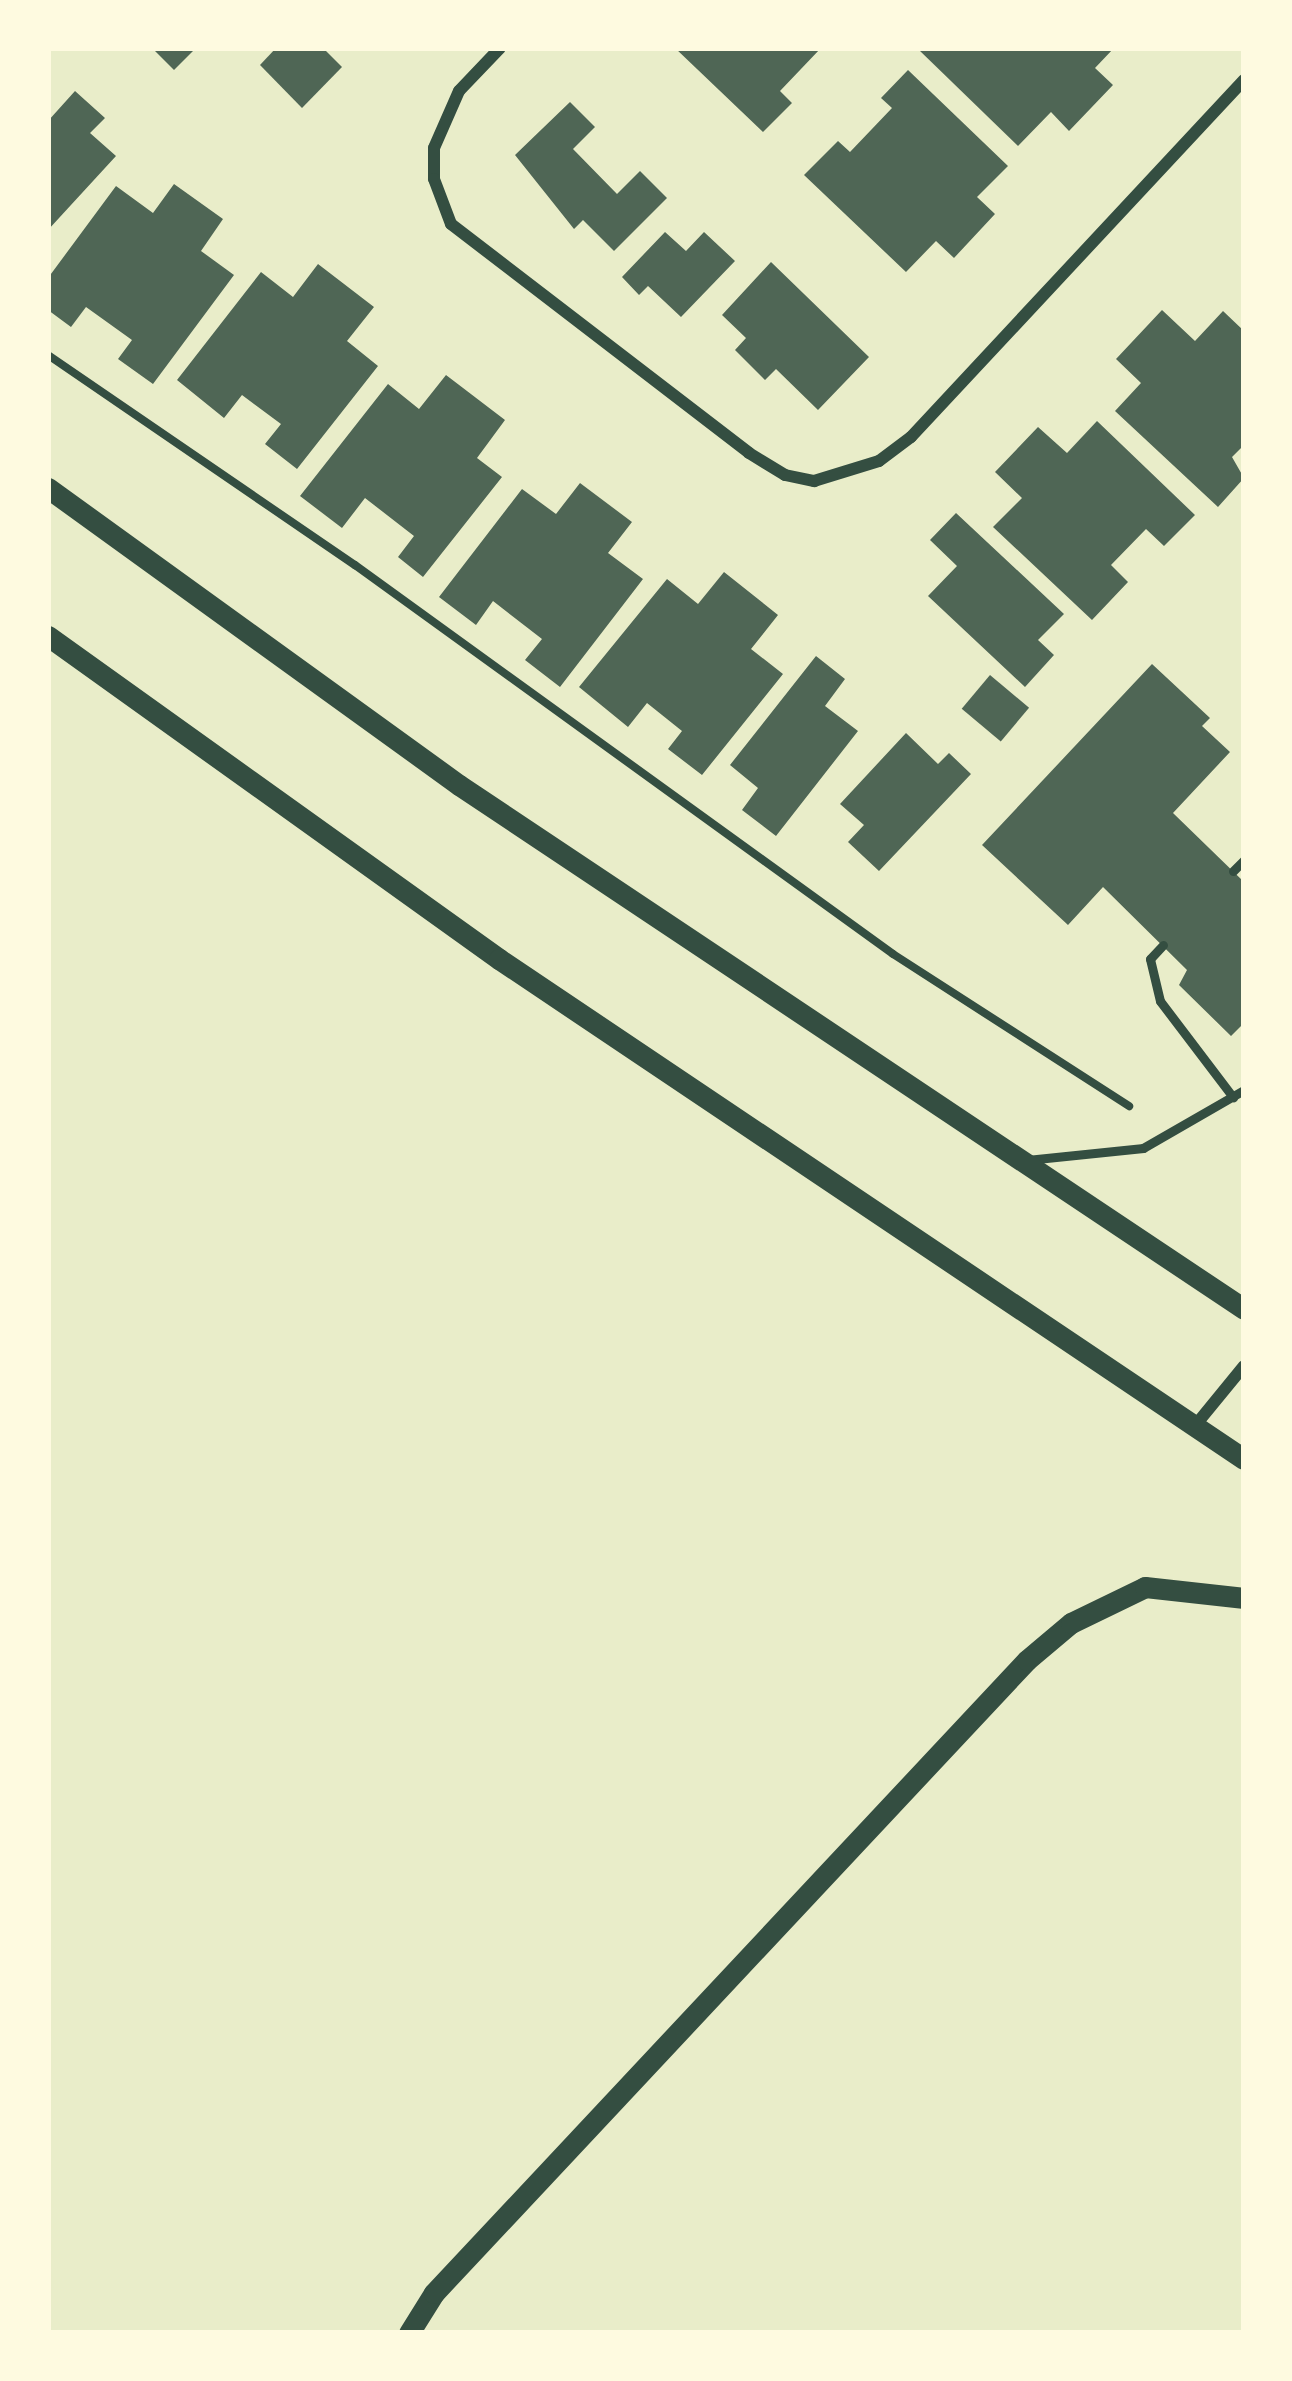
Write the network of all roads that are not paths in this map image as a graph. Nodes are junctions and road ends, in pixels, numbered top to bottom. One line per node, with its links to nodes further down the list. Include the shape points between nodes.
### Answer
1 (500, 48): 2 (street, via 459,91 434,148 434,179 451,224 749,453 785,475 818,481 879,461 910,436)
2 (1244, 80)
3 (48, 488): 10 (street, via 291,668)
4 (48, 636): 13 (street, via 500,959)
5 (1244, 860): 6 (lane)
6 (1233, 871)
7 (1163, 945): 9 (lane, via 1150,959 1160,1001)
8 (1244, 1090): 9 (lane)
9 (1233, 1097): 10 (lane, via 1143,1148)
10 (1015, 1161): 11 (street)
11 (1244, 1309)
12 (1244, 1366): 13 (street)
13 (1194, 1427): 14 (street)
14 (1244, 1459)
15 (1244, 1598): 16 (street, via 1145,1587 1070,1623 434,2293)
16 (409, 2333)

